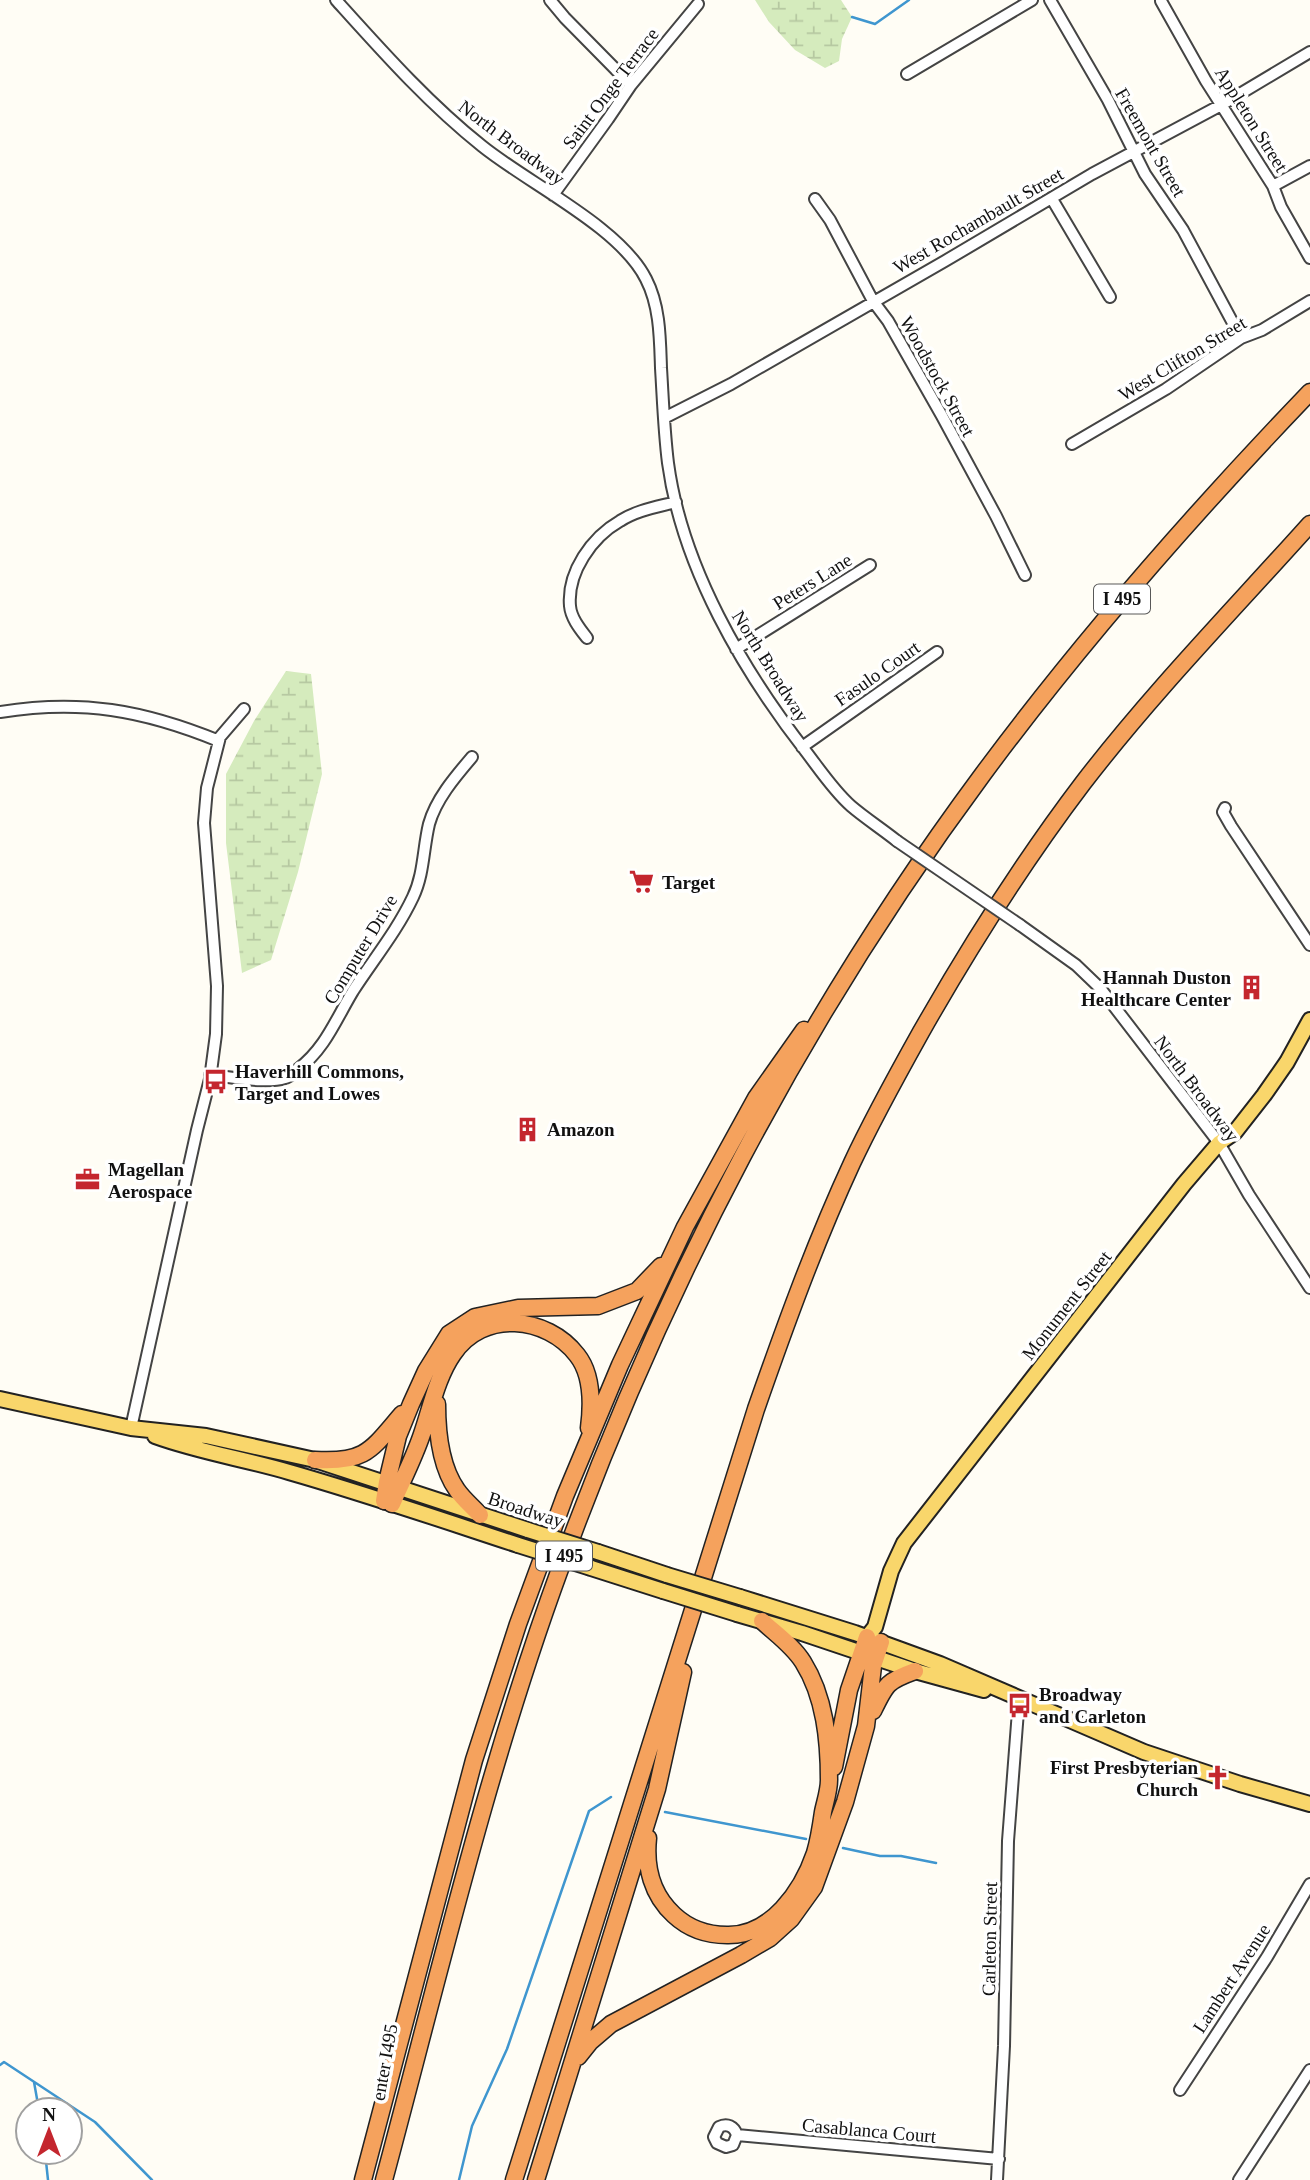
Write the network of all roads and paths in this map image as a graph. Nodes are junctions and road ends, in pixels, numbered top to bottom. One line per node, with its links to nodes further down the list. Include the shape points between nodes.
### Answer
1 (335, 0): 14 (street, North Broadway, via 454,123)
2 (550, 0): 9 (street)
3 (1032, 0): 8 (street)
4 (1051, 0): 11 (street, Freemont Street)
5 (1161, 1): 10 (street, Appleton Street)
6 (698, 4): 9 (street, Saint Onge Terrace)
7 (1310, 52): 10 (street, West Rochambault Street)
8 (907, 74)
9 (631, 85): 14 (street, Saint Onge Terrace)
10 (1222, 104): 11 (street, West Rochambault Street); 13 (street, Appleton Street)
11 (1134, 151): 16 (street, West Rochambault Street); 21 (street, Freemont Street)
12 (1310, 166): 13 (street)
13 (1273, 186): 17 (street, Appleton Street)
14 (553, 195): 23 (street, North Broadway, via 625,250 647,281 656,306)
15 (815, 199): 19 (street, Woodstock Street)
16 (1052, 199): 18 (street); 19 (street, West Rochambault Street)
17 (1310, 258)
18 (1110, 296)
19 (873, 301): 23 (street, West Rochambault Street); 28 (street, Woodstock Street, via 942,416)
20 (1310, 301): 21 (street, West Clifton Street)
21 (1241, 338): 24 (street, West Clifton Street)
22 (1310, 392): 39 (highway, I 495, via 1190,520 1054,682 934,843)
23 (664, 418): 25 (street, North Broadway)
24 (1072, 444)
25 (676, 502): 29 (street, via 620,521 584,555 570,606); 30 (street, North Broadway, via 693,555)
26 (1310, 524): 54 (highway, via 1083,783 953,976 853,1161 815,1247 756,1409)
27 (870, 565): 30 (street, Peters Lane)
28 (1025, 575)
29 (587, 638)
30 (736, 649): 35 (street, North Broadway)
31 (937, 652): 35 (street, Fasulo Court)
32 (244, 709): 34 (street)
33 (0, 712): 34 (street, via 71,705 108,709 184,726)
34 (219, 741): 41 (street, via 204,823 217,986)
35 (802, 747): 42 (street, North Broadway, bridge, via 850,805 1076,965 1100,988)
36 (472, 757): 41 (street, Computer Drive, via 440,799 430,821 414,895 310,1060 287,1078)
37 (1225, 808): 38 (street, via 1234,831)
38 (1310, 945)
39 (849, 974): 43 (highway, via 757,1098); 71 (highway, I 495, via 704,1232 635,1381 576,1527 501,1747)
40 (1310, 1020): 42 (main road, Monument Street, via 1264,1095 1235,1132)
41 (211, 1075): 48 (street)
42 (1219, 1143): 44 (street, North Broadway); 56 (main road, Monument Street, via 904,1543 891,1571)
43 (672, 1254): 47 (highway, via 637,1292 598,1306 518,1308 475,1317 449,1334); 49 (highway)
44 (1310, 1288)
45 (437, 1389): 49 (highway, via 453,1354 469,1337 510,1322 538,1326 558,1336 579,1357 586,1373 592,1396); 51 (highway, via 421,1437); 53 (highway, via 443,1459 456,1490)
46 (0, 1399): 48 (main road, Broadway)
47 (411, 1404): 50 (highway, via 371,1449 355,1458); 51 (highway, via 398,1436)
48 (131, 1428): 50 (main road, Broadway, via 206,1436); 52 (main road, Broadway)
49 (586, 1443): 64 (highway, via 518,1624 474,1760)
50 (315, 1460): 51 (main road, Broadway)
51 (393, 1485): 52 (highway); 53 (main road, Broadway)
52 (388, 1502): 55 (main road, Broadway, bridge)
53 (480, 1515): 56 (main road, Broadway, bridge)
54 (700, 1591): 61 (highway); 72 (highway)
55 (762, 1621): 56 (main road, Broadway); 60 (highway, via 803,1661 817,1690 826,1727)
56 (872, 1643): 57 (main road, Broadway); 58 (main road, Broadway, via 940,1664); 59 (highway); 60 (highway, via 849,1690)
57 (915, 1671): 58 (main road, Broadway); 59 (highway, via 886,1685)
58 (1019, 1698): 62 (main road, Broadway, via 1144,1752); 69 (street, Carleton Street, via 1009,1841)
59 (866, 1726): 65 (highway, via 827,1854 814,1887 791,1919 741,1955 611,2024)
60 (829, 1782): 61 (highway, via 818,1843 802,1882 770,1920 735,1935 694,1929 656,1894 647,1850)
61 (653, 1803): 65 (highway)
62 (1310, 1804)
63 (1310, 1884): 67 (street, Lambert Avenue)
64 (424, 1951): 70 (highway); 71 (highway, enter I495)
65 (570, 2067): 73 (highway)
66 (1310, 2070): 75 (street)
67 (1180, 2090)
68 (737, 2135): 69 (street, Casablanca Court)
69 (999, 2160): 74 (street, Carleton Street)
70 (363, 2180)
71 (384, 2180)
72 (514, 2180)
73 (536, 2180)
74 (998, 2180)
75 (1240, 2180)

